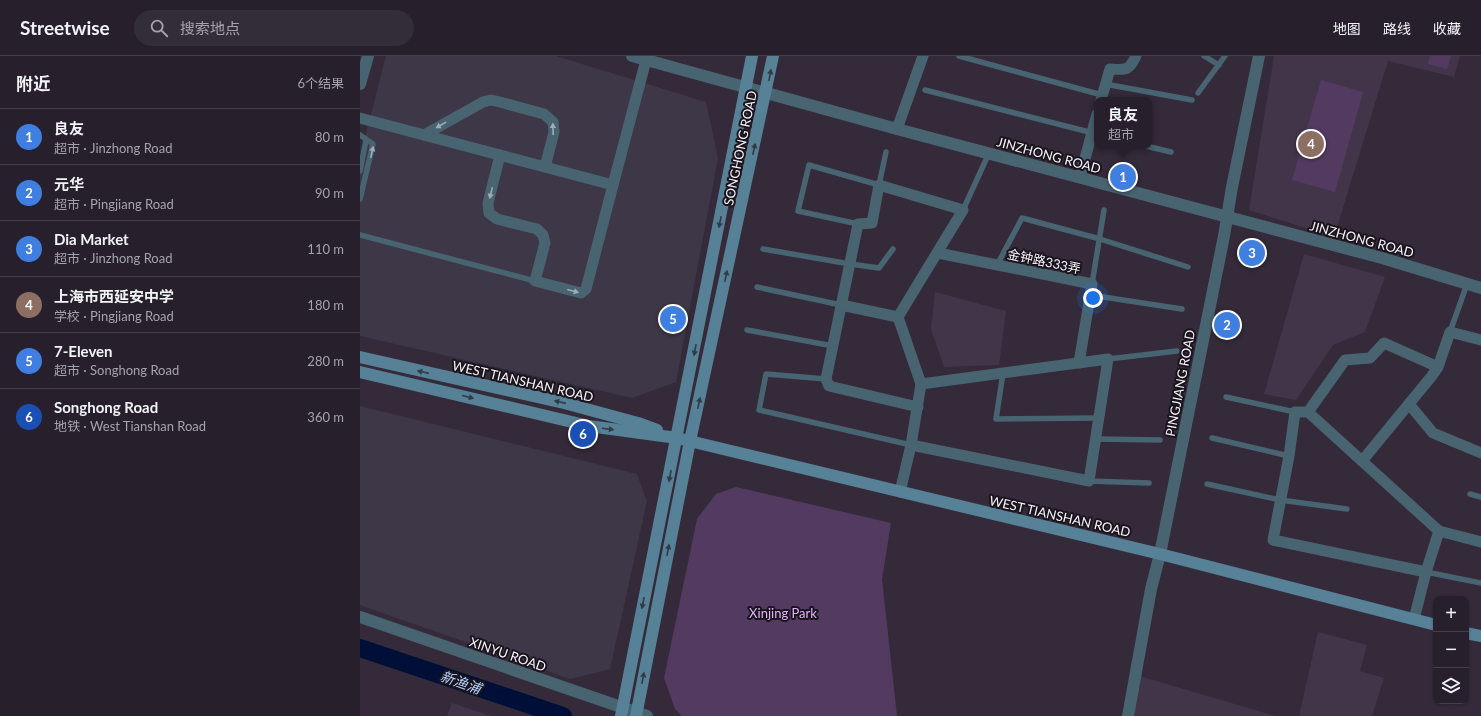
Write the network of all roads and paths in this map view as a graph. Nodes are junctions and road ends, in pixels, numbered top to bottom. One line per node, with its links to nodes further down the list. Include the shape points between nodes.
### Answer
1 (368, 56): 13 (street)
2 (632, 56): 11 (street, JINZHONG ROAD)
3 (752, 56): 15 (main road, SONGHONG ROAD)
4 (773, 56): 17 (main road, SONGHONG ROAD, one-way to 4)
5 (923, 56): 23 (street)
6 (959, 56): 19 (lane)
7 (1136, 56): 14 (street, via 1131,66 1124,70 1110,69)
8 (1204, 56): 12 (lane)
9 (1225, 56): 12 (lane)
10 (1259, 56): 41 (street, PINGJIANG ROAD)
11 (646, 60): 15 (street, JINZHONG ROAD); 36 (street)
12 (1219, 65): 18 (lane)
13 (360, 84)
14 (1105, 84): 20 (street); 21 (lane)
15 (746, 88): 17 (street, JINZHONG ROAD); 78 (main road, SONGHONG ROAD, one-way to 78)
16 (925, 90): 24 (lane)
17 (766, 93): 23 (street, JINZHONG ROAD); 82 (main road, SONGHONG ROAD, one-way to 17)
18 (1198, 93)
19 (1098, 97)
20 (1101, 97)
21 (1192, 100)
22 (360, 118): 26 (street)
23 (897, 129): 31 (street, JINZHONG ROAD)
24 (1094, 134): 35 (street)
25 (360, 135): 27 (lane)
26 (424, 135): 32 (street); 33 (street, one-way to 26, via 554,132 552,122 544,114 500,102 483,102)
27 (366, 140): 34 (lane); 38 (lane, one-way to 27, via 373,144)
28 (1152, 147): 30 (lane)
29 (886, 152): 37 (lane)
30 (1171, 152)
31 (989, 153): 35 (street, JINZHONG ROAD); 39 (lane)
32 (500, 155): 33 (street); 51 (street, one-way to 51, via 488,203 490,213 497,219 537,229 543,235 545,243)
33 (545, 167): 36 (street)
34 (360, 170)
35 (1080, 177): 41 (street, JINZHONG ROAD)
36 (613, 185): 51 (street, one-way to 36, via 581,293 586,289)
37 (879, 185): 39 (street); 42 (street, via 872,223); 42 (lane, via 809,165 798,211)
38 (360, 199)
39 (963, 210): 47 (street)
40 (1104, 210): 44 (lane)
41 (1228, 218): 52 (street, JINZHONG ROAD, via 1382,258); 97 (street, PINGJIANG ROAD)
42 (858, 224): 48 (street)
43 (360, 235): 51 (lane)
44 (1100, 239): 49 (lane, via 1022,218); 50 (lane); 55 (lane)
45 (763, 248): 48 (lane)
46 (892, 249): 48 (lane, via 879,268)
47 (938, 253): 49 (street, 金钟路333弄); 58 (street)
48 (850, 264): 56 (street)
49 (997, 265): 55 (street, 金钟路333弄)
50 (1188, 267)
51 (535, 281)
52 (1467, 284): 54 (street, JINZHONG ROAD); 60 (lane)
53 (757, 287): 56 (lane)
54 (1481, 288)
55 (1091, 290): 57 (lane); 66 (street)
56 (841, 305): 58 (street); 62 (street)
57 (1182, 309)
58 (898, 317): 71 (street)
59 (747, 330): 62 (lane)
60 (1450, 332): 61 (street); 67 (street)
61 (1481, 340)
62 (833, 346): 70 (street)
63 (1177, 351): 65 (lane)
64 (360, 357): 78 (main road, WEST TIANSHAN ROAD, one-way to 64, via 638,423 564,403)
65 (1108, 359): 66 (street); 77 (street)
66 (1079, 362): 69 (street)
67 (1438, 367): 73 (street); 76 (street, via 1384,343 1370,358 1345,360)
68 (360, 372): 78 (main road, WEST TIANSHAN ROAD, one-way to 78, via 589,426)
69 (1003, 373): 71 (street); 77 (lane, via 996,419)
70 (826, 379): 74 (street, via 829,386); 83 (lane, via 766,374 759,410)
71 (921, 384): 74 (street)
72 (1226, 397): 75 (lane)
73 (1409, 404): 84 (street, via 1433,433); 86 (street)
74 (918, 407): 83 (street)
75 (1294, 412): 76 (street); 85 (street)
76 (1308, 412): 86 (street)
77 (1098, 418): 80 (street)
78 (677, 438): 82 (main road, WEST TIANSHAN ROAD); 105 (main road, SONGHONG ROAD, one-way to 105)
79 (1212, 438): 85 (lane)
80 (1095, 439): 81 (lane); 87 (street)
81 (1160, 440)
82 (690, 441): 90 (main road, WEST TIANSHAN ROAD); 106 (main road, SONGHONG ROAD, one-way to 82)
83 (911, 445): 87 (street); 90 (street)
84 (1481, 452)
85 (1289, 456): 93 (street)
86 (1362, 461): 95 (street)
87 (1089, 481): 88 (lane)
88 (1149, 483)
89 (1206, 484): 93 (lane)
90 (900, 492): 97 (main road, WEST TIANSHAN ROAD)
91 (1470, 494): 92 (lane)
92 (1481, 497)
93 (1280, 500): 94 (lane); 98 (street, via 1273,540)
94 (1347, 509)
95 (1439, 531): 96 (street); 98 (street)
96 (1481, 542)
97 (1160, 554): 101 (main road, WEST TIANSHAN ROAD); 107 (street, PINGJIANG ROAD, via 1151,588)
98 (1426, 572): 99 (lane); 101 (street)
99 (1481, 583)
100 (360, 618): 105 (street, XINYU ROAD)
101 (1414, 619): 102 (main road, WEST TIANSHAN ROAD)
102 (1433, 624)
103 (1469, 634): 104 (main road)
104 (1481, 636)
105 (622, 712): 106 (street, XINYU ROAD)
106 (640, 715)
107 (1128, 716)

